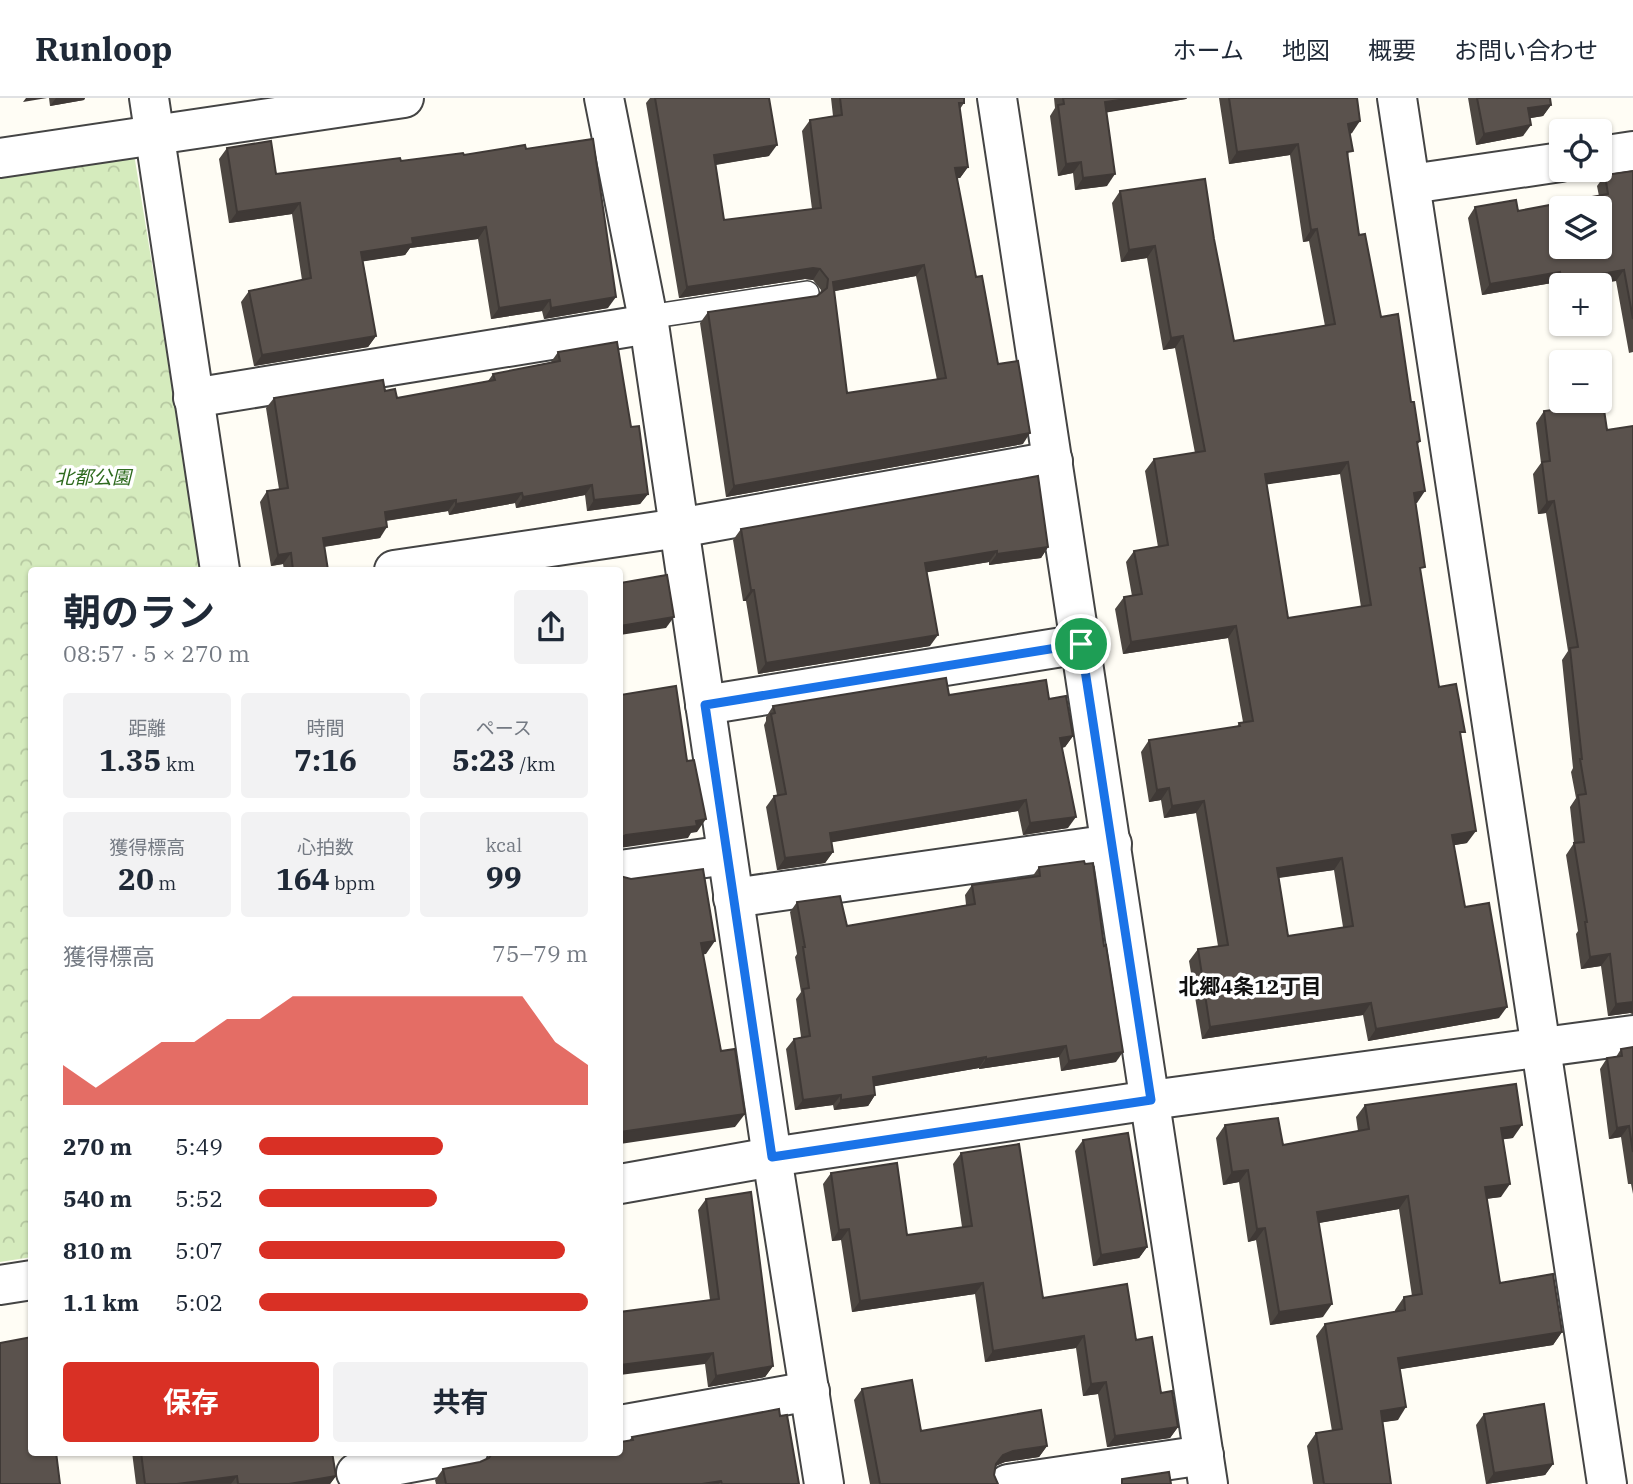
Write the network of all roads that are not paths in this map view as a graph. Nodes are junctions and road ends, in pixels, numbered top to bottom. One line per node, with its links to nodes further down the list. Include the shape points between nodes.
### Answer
1 (149, 98): 6 (street)
2 (404, 98): 6 (street)
3 (604, 98): 13 (street)
4 (997, 98): 15 (street)
5 (1397, 98): 11 (street)
6 (153, 136): 9 (street); 14 (street)
7 (1633, 151): 8 (street)
8 (1612, 154)
9 (0, 158)
10 (1549, 164): 11 (street)
11 (1411, 184): 26 (street)
12 (807, 293): 13 (lane)
13 (648, 320): 14 (street); 16 (street)
14 (193, 398): 17 (street)
15 (1053, 461): 16 (street); 19 (street)
16 (679, 528): 18 (street); 20 (street)
17 (220, 567)
18 (414, 567)
19 (1081, 644): 20 (street); 21 (street)
20 (705, 705): 22 (street)
21 (1112, 844): 24 (street); 27 (street)
22 (727, 855): 23 (street); 24 (street)
23 (623, 870)
24 (733, 898): 28 (street)
25 (1633, 1035): 26 (street)
26 (1541, 1048): 27 (street); 39 (street)
27 (1151, 1100): 28 (street); 35 (street)
28 (772, 1157): 29 (street); 32 (street)
29 (623, 1183)
30 (28, 1281): 31 (street)
31 (0, 1285)
32 (810, 1391): 33 (street); 37 (street)
33 (623, 1424)
34 (443, 1456): 36 (street)
35 (1206, 1469): 38 (street)
36 (356, 1470)
37 (824, 1484)
38 (1008, 1484)
39 (1607, 1484)

